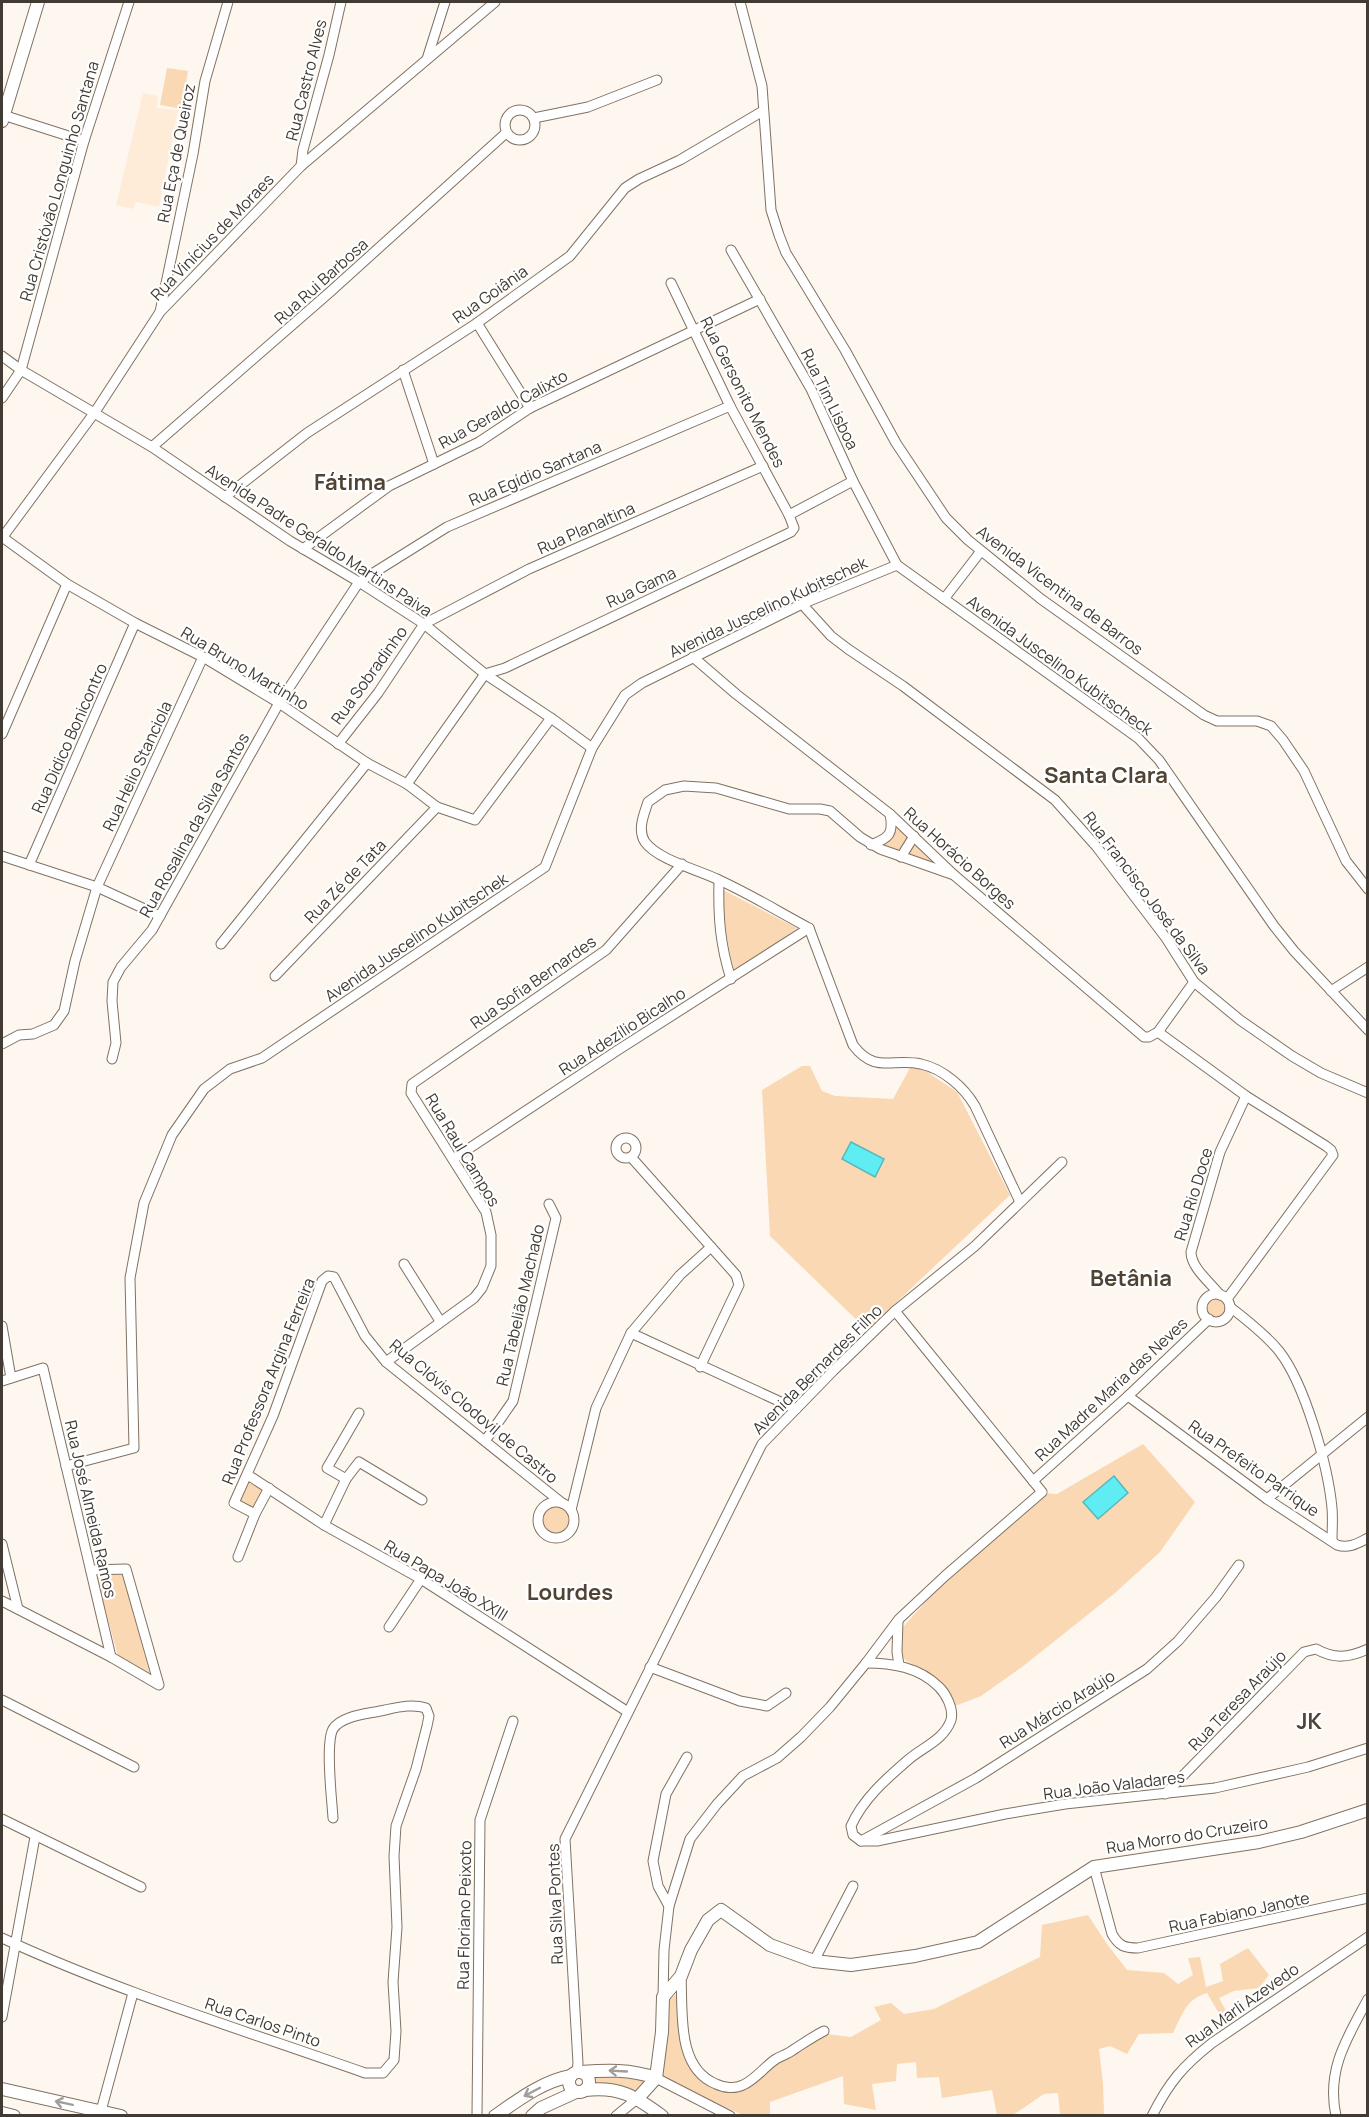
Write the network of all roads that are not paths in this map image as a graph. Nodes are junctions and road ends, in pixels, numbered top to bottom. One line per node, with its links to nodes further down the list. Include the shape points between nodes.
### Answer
1 (38, 2): 11 (street)
2 (129, 2): 14 (street, Rua Cristóvão Longuinho Santana)
3 (228, 2): 19 (street, Rua Eça de Queiroz, via 205,81)
4 (341, 2): 15 (street, Rua Castro Alves)
5 (445, 2): 8 (street)
6 (495, 2): 8 (street, Rua Vinícius de Moraes)
7 (740, 2): 10 (street, Avenida Vicentina de Barros, via 762,86)
8 (427, 59): 15 (street, Rua Vinícius de Moraes)
9 (657, 80): 12 (street, via 588,107)
10 (763, 111): 20 (street, Rua Goiânia, via 680,160 639,178 626,188 570,256); 38 (street, Avenida Vicentina de Barros, via 771,210 786,253 925,489 946,518)
11 (2, 118): 14 (street)
12 (534, 118): 13 (street, via 535,128 525,139 515,139); 13 (street, Rua Rui Barbosa, via 527,111 512,112 506,119)
13 (506, 133): 30 (street, Rua Rui Barbosa)
14 (84, 141): 24 (street, Rua Cristóvão Longuinho Santana)
15 (301, 166): 19 (street, Rua Vinícius de Moraes)
16 (731, 250): 18 (street, Rua Tim Lisboa)
17 (671, 283): 21 (street, Rua Gersonito Mendes)
18 (760, 299): 21 (street, Rua Geraldo Calixto); 33 (street, Rua Tim Lisboa, via 811,389)
19 (160, 312): 29 (street, Rua Vinícius de Moraes)
20 (477, 323): 25 (street, Rua Goiânia); 28 (street)
21 (696, 331): 27 (street, Rua Gersonito Mendes); 28 (street, Rua Geraldo Calixto)
22 (2, 356): 24 (street)
23 (2, 366): 24 (street)
24 (21, 370): 26 (street, Rua Cristóvão Longuinho Santana); 29 (street, Avenida Padre Geraldo Martins Paiva)
25 (404, 370): 31 (street); 34 (street, Rua Goiânia, via 307,433)
26 (2, 398)
27 (730, 406): 32 (street, Rua Gersonito Mendes); 40 (street, Rua Egídio Santana, via 447,527)
28 (530, 408): 31 (street, Rua Geraldo Calixto, via 479,442)
29 (95, 412): 30 (street, Avenida Padre Geraldo Martins Paiva); 36 (street, Rua Vinícius de Moraes)
30 (152, 447): 34 (street, Avenida Padre Geraldo Martins Paiva)
31 (434, 464): 37 (street, Rua Geraldo Calixto, via 389,486)
32 (763, 466): 35 (street, Rua Gersonito Mendes); 45 (street, Rua Planaltina, via 529,569)
33 (853, 481): 35 (street); 39 (street, Rua Tim Lisboa)
34 (225, 497): 37 (street, Avenida Padre Geraldo Martins Paiva)
35 (789, 515): 48 (street, Rua Gama, via 794,528 791,532)
36 (2, 538): 41 (street, Rua Bruno Martinho)
37 (303, 549): 40 (street, Avenida Padre Geraldo Martins Paiva)
38 (981, 551): 42 (street); 67 (street, Avenida Vicentina de Barros, via 1204,715 1217,721 1271,726 1304,771 1346,861)
39 (897, 565): 42 (street, Avenida Juscelino Kubitscheck); 43 (street, Avenida Juscelino Kubitschek)
40 (359, 582): 45 (street, Avenida Padre Geraldo Martins Paiva); 49 (street, Rua Rosalina da Silva Santos)
41 (67, 584): 44 (street, Rua Bruno Martinho); 51 (street)
42 (944, 599): 75 (street, Avenida Juscelino Kubitscheck, via 1138,738 1159,760 1274,926)
43 (802, 604): 47 (street, Avenida Juscelino Kubitschek); 74 (street, Rua Francisco José da Silva, via 831,636 1055,800 1103,855)
44 (135, 623): 46 (street, Rua Bruno Martinho); 63 (street, Rua Didico Bonicontro)
45 (424, 624): 48 (street, Avenida Padre Geraldo Martins Paiva); 52 (street, Rua Sobradinho)
46 (203, 657): 49 (street, Rua Bruno Martinho); 66 (street, Rua Helio Stanciola)
47 (693, 657): 53 (street, Avenida Juscelino Kubitschek, via 642,682 625,695); 57 (street, Rua Horácio Borges)
48 (485, 674): 50 (street, Avenida Padre Geraldo Martins Paiva); 55 (street)
49 (279, 703): 52 (street, Rua Bruno Martinho); 68 (street, Rua Rosalina da Silva Santos)
50 (551, 718): 53 (street, Avenida Padre Geraldo Martins Paiva); 56 (street, Rua Bruno Martinho, via 476,820)
51 (2, 734)
52 (338, 744): 54 (street, Rua Bruno Martinho)
53 (592, 748): 106 (street, Avenida Juscelino Kubitschek, via 545,867 262,1058 230,1069 204,1089 172,1135 144,1203 130,1278 134,1448)
54 (367, 763): 55 (street, Rua Bruno Martinho); 70 (street)
55 (407, 784): 56 (street, Rua Bruno Martinho)
56 (437, 807): 72 (street, Rua Zé de Tata)
57 (890, 814): 58 (street, Rua Horácio Borges); 59 (street, via 889,835)
58 (914, 836): 61 (street); 64 (street, Rua Horácio Borges)
59 (871, 844): 61 (street); 62 (street, via 830,811 789,809 716,788 684,786 665,790 648,802 641,835 646,844)
60 (2, 856): 63 (street)
61 (901, 857): 64 (street)
62 (682, 864): 65 (street); 80 (street, Rua Sofia Bernardes, via 606,950)
63 (29, 865): 66 (street)
64 (954, 875): 77 (street, Rua Horácio Borges, via 1138,1033 1149,1037)
65 (719, 880): 69 (street); 73 (street, via 718,920)
66 (98, 887): 68 (street); 78 (street, Rua Helio Stanciola, via 64,1011 54,1025)
67 (1368, 889)
68 (160, 916): 79 (street, Rua Rosalina da Silva Santos, via 113,982 116,1043)
69 (809, 928): 73 (street, Rua Adezílio Bicalho); 86 (street, via 853,1045 861,1056 874,1063 921,1064 966,1091)
70 (221, 944)
71 (1368, 967): 75 (street)
72 (275, 976)
73 (731, 979): 84 (street, Rua Adezílio Bicalho)
74 (1194, 982): 77 (street); 81 (street, Rua Francisco José da Silva, via 1292,1056)
75 (1331, 991): 76 (street, Avenida Juscelino Kubitscheck)
76 (1368, 1030)
77 (1158, 1032): 82 (street)
78 (2, 1044)
79 (112, 1059)
80 (412, 1083): 84 (street, Rua Raul Campos, via 411,1093)
81 (1368, 1093)
82 (1246, 1096): 91 (street, Rua Rio Doce, via 1220,1152 1191,1252 1195,1265); 91 (street, via 1331,1150 1333,1155)
83 (631, 1157): 88 (street)
84 (453, 1159): 94 (street, Rua Raul Campos, via 486,1212 491,1266 474,1298)
85 (1062, 1162): 86 (street, Avenida Bernardes Filho)
86 (1020, 1202): 92 (street, Avenida Bernardes Filho, via 975,1246)
87 (549, 1204): 104 (street, Rua Tabelião Machado, via 556,1218 513,1401)
88 (711, 1246): 96 (street, via 680,1275); 98 (street, via 736,1275 739,1285)
89 (404, 1264): 94 (street)
90 (334, 1277): 97 (street, Rua Clóvis Clodovil de Castro, via 365,1336); 107 (street, Rua Professora Argina Ferreira, via 322,1281)
91 (1226, 1300): 93 (street, via 1228,1316 1221,1321); 93 (street, via 1212,1295 1205,1300 1203,1313); 105 (street, via 1278,1350 1291,1370 1301,1388)
92 (895, 1311): 101 (street, Avenida Bernardes Filho); 109 (street)
93 (1209, 1319): 100 (street, Rua Madre Maria das Neves)
94 (440, 1321): 97 (street, Rua Raul Campos)
95 (2, 1326): 99 (street)
96 (631, 1333): 98 (street); 114 (street, via 596,1408)
97 (386, 1362): 104 (street, Rua Clóvis Clodovil de Castro)
98 (700, 1367): 101 (street)
99 (6, 1380): 106 (street, Rua José Almeida Ramos, via 43,1368)
100 (1128, 1396): 109 (street, Rua Madre Maria das Neves); 111 (street, Rua Prefeito Parrique)
101 (796, 1409): 132 (street, Avenida Bernardes Filho, via 762,1444)
102 (359, 1413): 108 (street, via 327,1468)
103 (1368, 1417): 105 (street)
104 (485, 1441): 113 (street, Rua Clóvis Clodovil de Castro)
105 (1322, 1455): 111 (street); 118 (street, via 1332,1508)
106 (66, 1466): 122 (street, Rua José Almeida Ramos)
107 (248, 1475): 110 (street, Rua Papa João XXIII); 115 (street, Rua Professora Argina Ferreira, via 234,1503)
108 (346, 1479): 112 (street, via 359,1462); 116 (street)
109 (1033, 1481): 126 (street, via 1042,1492)
110 (269, 1488): 115 (street); 116 (street, Rua Papa João XXIII)
111 (1267, 1499): 118 (street, Rua Prefeito Parrique)
112 (422, 1500)
113 (562, 1503): 114 (street); 114 (street, via 550,1504 541,1512 539,1524 546,1534 557,1538 568,1533 574,1522)
114 (572, 1510)
115 (255, 1514): 120 (street)
116 (324, 1525): 123 (street, Rua Papa João XXIII)
117 (1368, 1538): 118 (street, Rua Prefeito Parrique, via 1344,1547)
118 (1332, 1540)
119 (2, 1544): 125 (street)
120 (238, 1557)
121 (1239, 1565): 145 (street, Rua Márcio Araújo, via 1178,1641 1147,1669 976,1778)
122 (91, 1570): 129 (street, Rua José Almeida Ramos); 129 (street, via 126,1569 159,1685)
123 (421, 1579): 127 (street); 135 (street, Rua Papa João XXIII)
124 (2, 1601): 125 (street)
125 (18, 1609): 129 (street)
126 (899, 1619): 130 (street); 131 (street)
127 (389, 1628)
128 (1368, 1649): 140 (street, Rua Teresa Araújo, via 1341,1658 1316,1649 1304,1652)
129 (111, 1657)
130 (866, 1664): 131 (street); 150 (street, via 801,1737 777,1758 743,1776 717,1804 690,1839)
131 (899, 1665): 145 (street, via 937,1684 951,1707 951,1719 941,1737 909,1759 866,1799 850,1826)
132 (650, 1667): 133 (street, via 758,1705 767,1706); 135 (street, Avenida Bernardes Filho)
133 (786, 1693)
134 (2, 1700): 139 (street)
135 (628, 1712): 161 (street, Rua Silva Pontes, via 565,1839)
136 (513, 1721): 170 (street, Rua Floriano Peixoto, via 480,1820)
137 (1368, 1748): 140 (street, Rua João Valadares, via 1262,1779)
138 (687, 1757): 150 (street, via 666,1794 653,1861 658,1886)
139 (134, 1767)
140 (1165, 1794): 145 (street, Rua João Valadares, via 1065,1804)
141 (1368, 1810): 146 (street, Rua Morro do Cruzeiro, via 1259,1842)
142 (333, 1818): 156 (street, Rua Carlos Pinto, via 329,1750 333,1729 359,1715 407,1706 426,1708 429,1716 416,1769 396,1826 396,2031 394,2060 382,2073 365,2073)
143 (2, 1819): 144 (street)
144 (35, 1837): 148 (street); 153 (street)
145 (861, 1841)
146 (1094, 1867): 149 (street, Rua Fabiano Janote, via 1107,1918 1118,1943 1126,1948); 154 (street, Rua Morro do Cruzeiro, via 978,1942 851,1965)
147 (853, 1886): 154 (street)
148 (141, 1887)
149 (1368, 1898)
150 (669, 1906): 157 (street)
151 (1368, 1937): 176 (street, Rua Marli Azevedo, via 1188,2062 1170,2082)
152 (2, 1938): 153 (street, Rua Carlos Pinto)
153 (16, 1945): 156 (street, Rua Carlos Pinto); 159 (street)
154 (814, 1961): 155 (street, Rua Morro do Cruzeiro, via 770,1945 721,1910 708,1920)
155 (681, 1976): 157 (street, Rua Morro do Cruzeiro); 160 (street, via 687,2050 696,2071 718,2085 744,2085 777,2058)
156 (134, 1993): 166 (street)
157 (663, 1997): 162 (street)
158 (1368, 1999): 177 (street, via 1348,2036 1332,2082)
159 (2, 2017)
160 (824, 2031)
161 (576, 2073): 162 (street, one-way to 161, via 612,2070); 164 (street, via 569,2086); 164 (street, via 588,2078 588,2085); 171 (street, one-way to 171, via 525,2096)
162 (656, 2078): 165 (street); 175 (street)
163 (2, 2089): 166 (street, one-way to 163)
164 (580, 2091): 165 (street, via 615,2090); 172 (street)
165 (638, 2098): 173 (street); 174 (street)
166 (101, 2111): 169 (street)
167 (2, 2113): 168 (street)
168 (14, 2115)
169 (121, 2115)
170 (477, 2115)
171 (495, 2115)
172 (532, 2115)
173 (616, 2115)
174 (662, 2115)
175 (730, 2115)
176 (1152, 2115)
177 (1336, 2115)

